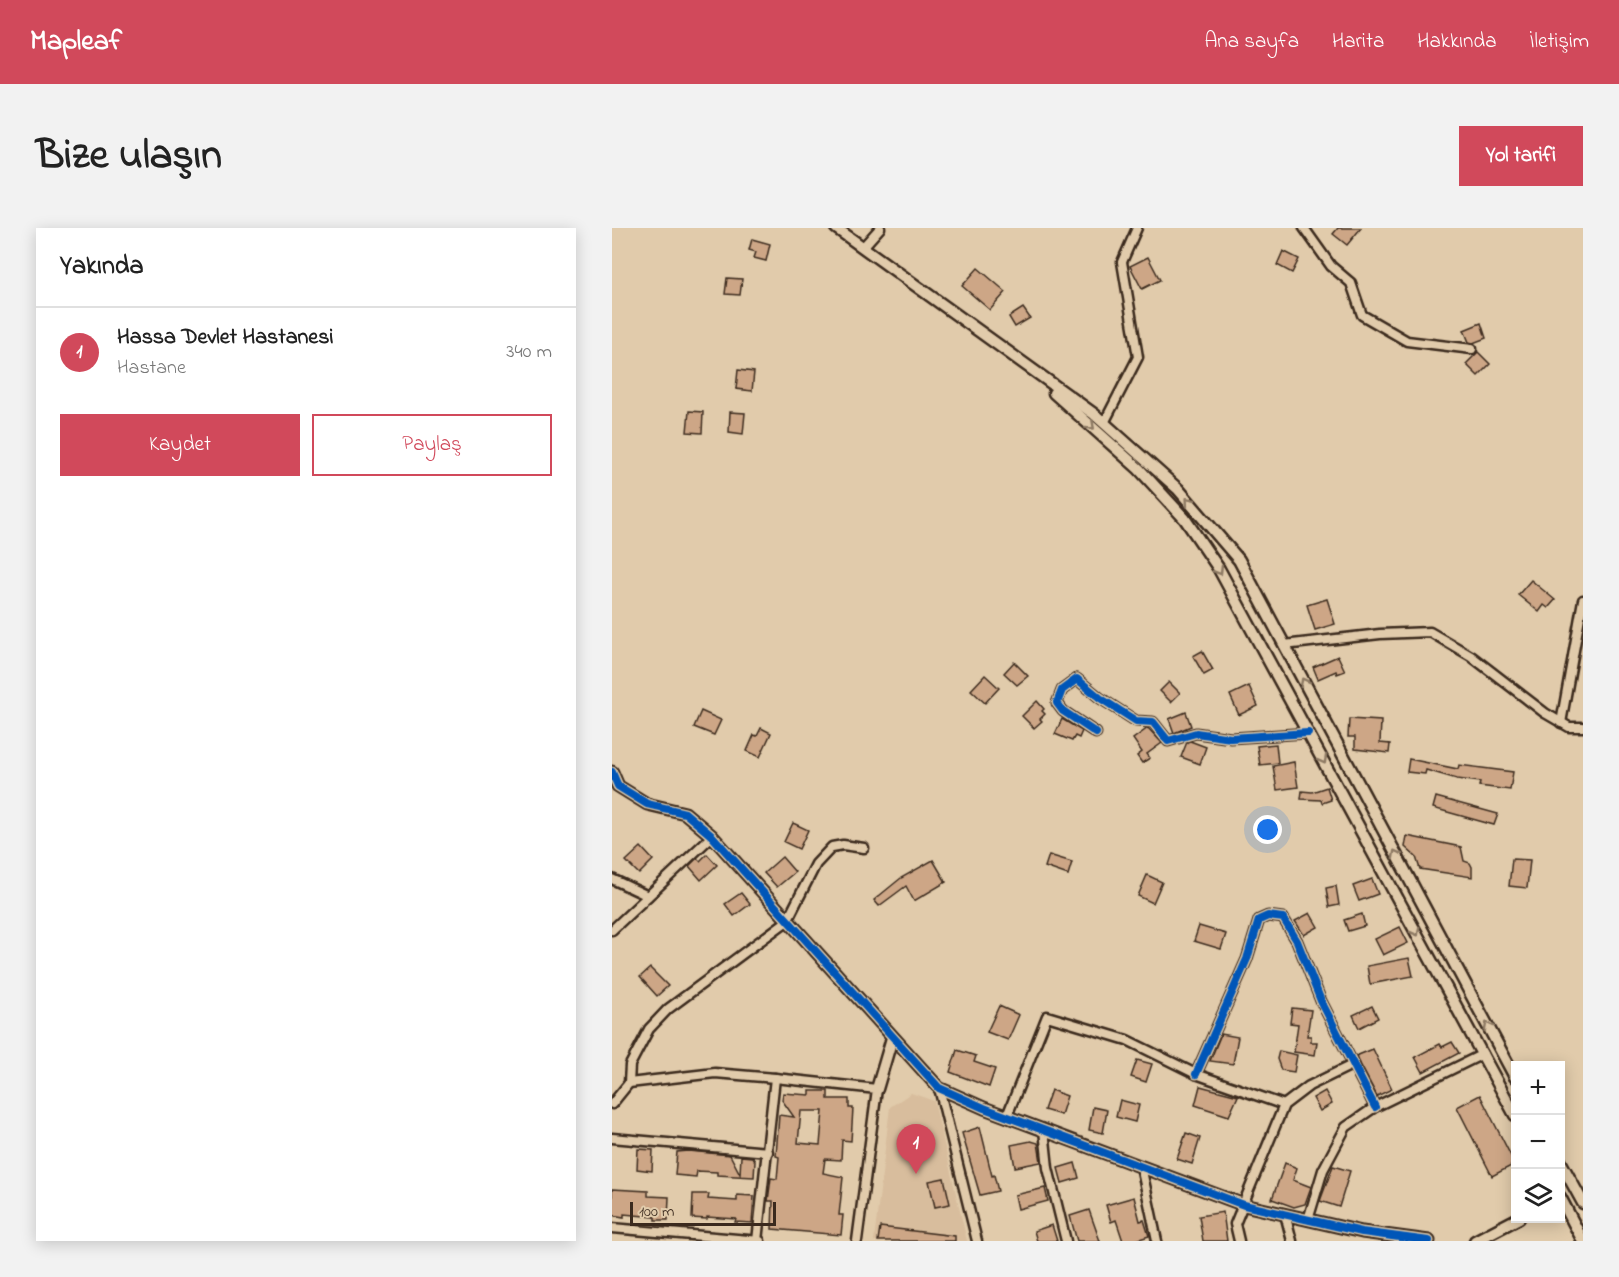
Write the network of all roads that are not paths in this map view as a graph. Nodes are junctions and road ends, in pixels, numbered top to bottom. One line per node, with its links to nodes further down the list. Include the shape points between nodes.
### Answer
1 (836, 228): 5 (main road)
2 (880, 228): 5 (street)
3 (1137, 228): 8 (street, via 1122,262 1138,357)
4 (1304, 228): 6 (street, via 1331,266 1352,283 1362,315 1407,341)
5 (863, 247): 7 (main road)
6 (1472, 349)
7 (1016, 358): 8 (main road); 14 (main road, one-way to 14, via 1139,469 1185,519 1219,569)
8 (1104, 423): 10 (main road, one-way to 8, via 1239,560 1178,489)
9 (1583, 600): 11 (street)
10 (1284, 645): 11 (street, via 1430,632 1471,656); 25 (main road, one-way to 10)
11 (1561, 723): 12 (street)
12 (1583, 727)
13 (1096, 733): 14 (street, via 1057,703 1062,690 1077,679 1136,722 1153,722 1168,741 1197,732 1231,738)
14 (1308, 733): 23 (main road, one-way to 23)
15 (612, 772): 16 (main road, via 618,786 647,804 685,813)
16 (712, 836): 19 (street); 20 (main road)
17 (864, 848): 20 (street, via 831,848 816,864)
18 (612, 879): 19 (street)
19 (648, 896): 21 (street)
20 (788, 921): 22 (main road); 28 (street, via 668,1009 639,1047 630,1065)
21 (612, 930)
22 (892, 1038): 29 (main road); 30 (main road)
23 (1483, 1054): 33 (street); 34 (main road)
24 (1354, 1064): 26 (street, via 1321,1001 1297,941 1283,918 1268,916 1259,921 1247,959); 32 (street, via 1309,1086); 33 (street)
25 (1511, 1070)
26 (1196, 1074): 32 (street); 35 (street, via 1127,1040 1047,1016)
27 (775, 1078): 28 (street, via 714,1073); 30 (street); 38 (street)
28 (629, 1083): 31 (street)
29 (939, 1088): 35 (main road); 51 (street)
30 (877, 1089): 50 (street)
31 (612, 1104)
32 (1284, 1105): 43 (street)
33 (1375, 1107): 46 (street, via 1347,1127 1323,1170)
34 (1511, 1107)
35 (1007, 1116): 36 (main road)
36 (1044, 1130): 39 (main road); 52 (street, via 1048,1168)
37 (612, 1138): 38 (street)
38 (768, 1152): 49 (street)
39 (1140, 1166): 43 (main road); 53 (street)
40 (1565, 1169): 41 (main road)
41 (1581, 1197): 42 (main road)
42 (1565, 1199)
43 (1244, 1205): 45 (main road); 54 (street, via 1235,1224)
44 (1565, 1208): 58 (main road)
45 (1285, 1214): 46 (main road); 55 (street)
46 (1308, 1220): 56 (main road)
47 (1511, 1222): 57 (main road)
48 (612, 1228): 49 (street)
49 (758, 1241)
50 (856, 1241)
51 (977, 1241)
52 (1066, 1241)
53 (1157, 1241)
54 (1239, 1241)
55 (1292, 1241)
56 (1429, 1241)
57 (1475, 1241)
58 (1582, 1241)

